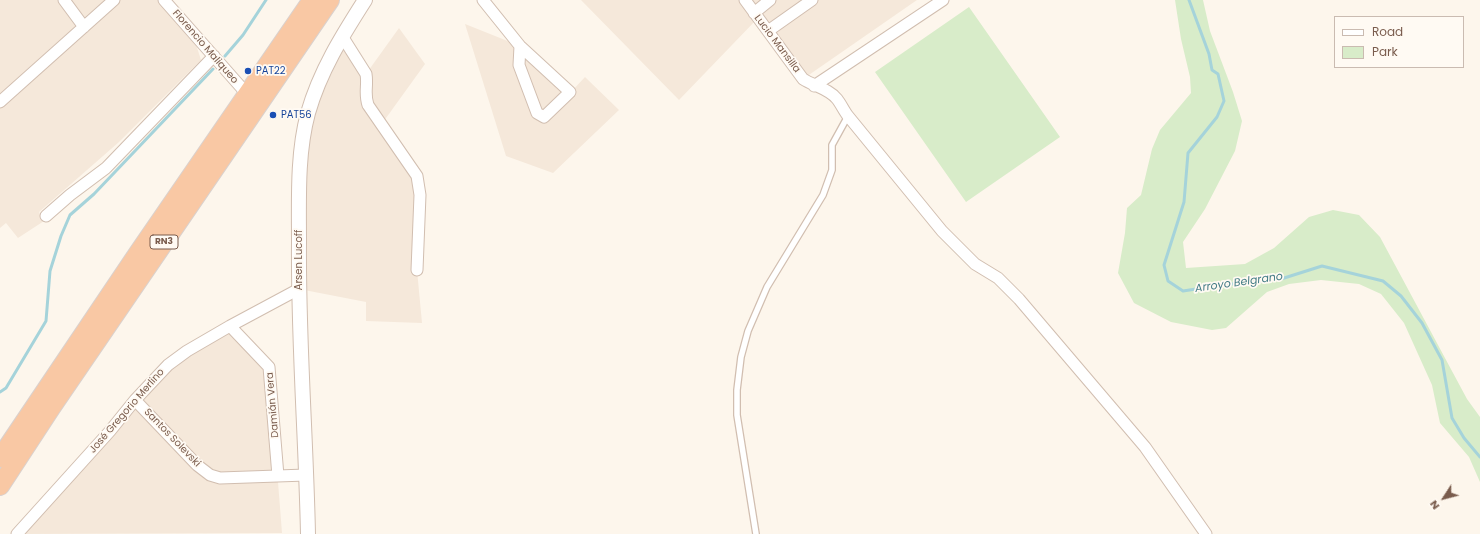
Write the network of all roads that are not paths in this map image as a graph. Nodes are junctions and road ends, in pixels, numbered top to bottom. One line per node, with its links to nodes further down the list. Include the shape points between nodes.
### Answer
1 (64, 0): 13 (street)
2 (114, 0): 13 (street)
3 (164, 0): 17 (street, Florencio Maliqueo)
4 (312, 0): 19 (highway, RN3)
5 (330, 0): 30 (highway, RN3)
6 (365, 0): 15 (street, Arsen Lucoff)
7 (483, 0): 16 (street)
8 (745, 0): 12 (street, Lucio Mansilla)
9 (770, 0): 12 (street)
10 (812, 0): 14 (street)
11 (943, 0): 18 (street)
12 (754, 13): 14 (street, Lucio Mansilla)
13 (84, 27): 20 (street)
14 (768, 31): 18 (street, Lucio Mansilla, via 803,79)
15 (342, 36): 23 (street, via 366,74 365,97 368,105 417,176 420,195); 24 (street, Arsen Lucoff, via 318,84 304,132 299,172)
16 (520, 46): 16 (street, via 519,65 537,113 544,117 570,92)
17 (214, 56): 19 (street, Florencio Maliqueo); 22 (street, via 106,168)
18 (814, 86): 21 (street, Lucio Mansilla, via 837,98)
19 (247, 94): 27 (highway, RN3)
20 (0, 102)
21 (848, 116): 33 (lane, via 832,144 832,170 823,195 767,286 750,325 740,357 737,415); 34 (street, Lucio Mansilla, via 942,231 975,264 998,278 1019,299 1145,447)
22 (46, 216)
23 (417, 270)
24 (299, 289): 25 (street, José Gregorio Merlino); 28 (street, Arsen Lucoff)
25 (230, 326): 26 (street, José Gregorio Merlino, via 168,365); 29 (street, Damián Vera, via 269,367)
26 (135, 400): 29 (street, Santos Solevski, via 196,465 210,475 220,478); 31 (street, José Gregorio Merlino)
27 (0, 458)
28 (306, 475): 29 (street, Santos Solevski); 32 (street, Arsen Lucoff)
29 (278, 476)
30 (0, 486)
31 (17, 534)
32 (308, 534)
33 (756, 534)
34 (1206, 534)

